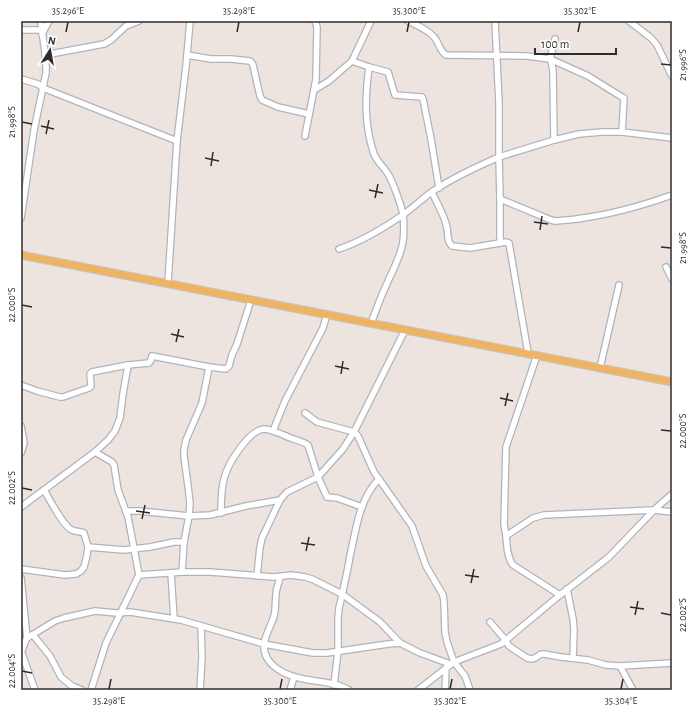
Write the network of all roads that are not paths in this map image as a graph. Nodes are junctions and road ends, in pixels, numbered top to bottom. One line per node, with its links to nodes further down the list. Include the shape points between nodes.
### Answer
1 (41, 21): 11 (street)
2 (49, 21): 11 (street)
3 (139, 21): 13 (street, via 126,26 104,44)
4 (190, 21): 14 (street)
5 (315, 21): 22 (street, via 317,64)
6 (371, 21): 17 (street)
7 (408, 21): 15 (street, via 433,35 446,55)
8 (495, 21): 15 (street)
9 (629, 21): 19 (street, via 651,38)
10 (21, 30): 11 (street)
11 (42, 32): 13 (street)
12 (555, 39): 16 (street)
13 (45, 55): 21 (street, via 47,66)
14 (187, 55): 23 (street, via 250,61 262,100 278,107); 28 (street)
15 (497, 56): 16 (street); 29 (street)
16 (550, 59): 24 (street, via 588,76 622,96); 27 (street, via 553,72)
17 (352, 61): 18 (street); 22 (street)
18 (368, 67): 30 (street, via 388,72 396,95 423,98); 34 (street, via 365,103 369,138 374,156 393,184)
19 (672, 76)
20 (21, 79): 21 (street)
21 (43, 88): 28 (street); 35 (street)
22 (314, 90): 23 (street)
23 (309, 114): 25 (street)
24 (622, 132): 26 (street); 27 (street, via 580,134)
25 (305, 136)
26 (672, 138)
27 (554, 140): 29 (street)
28 (177, 141): 41 (street)
29 (499, 157): 30 (street); 33 (street)
30 (439, 188): 31 (street)
31 (432, 192): 34 (street); 36 (street, via 444,218 450,245 470,248)
32 (672, 195): 33 (street, via 597,216 555,221)
33 (500, 199): 36 (street)
34 (403, 214): 37 (street, via 367,238); 45 (street, via 404,241 400,255)
35 (21, 218)
36 (500, 243): 47 (street, via 509,244)
37 (339, 249)
38 (21, 254): 41 (main road)
39 (666, 267): 40 (street)
40 (672, 279)
41 (168, 283): 43 (main road)
42 (619, 285): 51 (street)
43 (251, 300): 44 (main road); 50 (street, via 230,366 226,369)
44 (327, 314): 45 (main road); 56 (street, via 323,328 285,401)
45 (371, 323): 46 (main road)
46 (405, 330): 47 (main road); 57 (street)
47 (528, 354): 48 (main road)
48 (537, 355): 51 (main road); 72 (street, via 506,447)
49 (128, 365): 50 (street, via 149,362 152,356); 53 (street, via 92,372 89,388 63,397); 58 (street, via 120,418 115,431)
50 (209, 367): 71 (street, via 202,403 184,450)
51 (600, 368): 52 (main road)
52 (672, 382)
53 (21, 385)
54 (305, 413): 57 (street, via 317,422)
55 (21, 426): 59 (street, via 24,443)
56 (273, 431): 60 (street, via 308,445); 70 (street, via 265,429 256,432 236,453 224,477)
57 (354, 432): 60 (street, via 339,454); 61 (street)
58 (95, 452): 62 (street); 68 (street, via 114,464 119,496)
59 (21, 453)
60 (318, 477): 64 (street, via 287,492); 66 (street, via 327,497)
61 (379, 479): 66 (street, via 372,485); 99 (street, via 412,526 426,566 443,595 445,632 451,653)
62 (44, 490): 65 (street); 74 (street, via 65,525 73,531 84,533)
63 (672, 494): 67 (street)
64 (280, 500): 70 (street); 80 (street, via 261,543)
65 (21, 507)
66 (362, 507): 84 (street)
67 (654, 510): 69 (street); 72 (street, via 544,515 533,518); 83 (street, via 609,556)
68 (126, 511): 71 (street); 75 (street)
69 (672, 512)
70 (221, 513): 71 (street)
71 (189, 516): 73 (street)
72 (506, 536): 85 (street, via 509,559 513,565)
73 (184, 542): 75 (street); 77 (street)
74 (88, 547): 75 (street, via 124,550); 76 (street, via 84,567 76,574)
75 (133, 548): 79 (street)
76 (21, 569)
77 (182, 572): 78 (street); 80 (street)
78 (171, 573): 79 (street); 87 (street)
79 (139, 574): 86 (street)
80 (257, 576): 81 (street)
81 (280, 577): 84 (street, via 312,579); 94 (street, via 276,590 274,618)
82 (21, 578): 91 (street)
83 (567, 589): 85 (street); 97 (street, via 574,629)
84 (342, 594): 93 (street, via 380,622); 95 (street, via 338,618)
85 (560, 595): 92 (street)
86 (121, 613): 87 (street, via 130,612); 90 (street, via 95,611 64,618); 105 (street, via 106,643)
87 (174, 619): 89 (street)
88 (490, 622): 92 (street)
89 (201, 626): 94 (street); 106 (street)
90 (33, 635): 91 (street); 104 (street, via 50,656 61,677)
91 (27, 638): 96 (street)
92 (506, 640): 97 (street, via 509,646 527,658 532,659 544,654); 99 (street)
93 (400, 643): 95 (street); 99 (street)
94 (264, 644): 95 (street, via 319,654); 101 (street, via 267,657 277,670)
95 (338, 651): 102 (street)
96 (21, 652): 103 (street)
97 (573, 658): 100 (street)
98 (672, 664): 100 (street)
99 (450, 665): 109 (street); 110 (street); 111 (street, via 465,676)
100 (620, 666): 112 (street)
101 (294, 677): 102 (street); 107 (street)
102 (334, 685): 108 (street)
103 (35, 690)
104 (82, 690)
105 (91, 690)
106 (200, 690)
107 (290, 690)
108 (348, 690)
109 (418, 690)
110 (445, 690)
111 (470, 690)
112 (633, 690)

